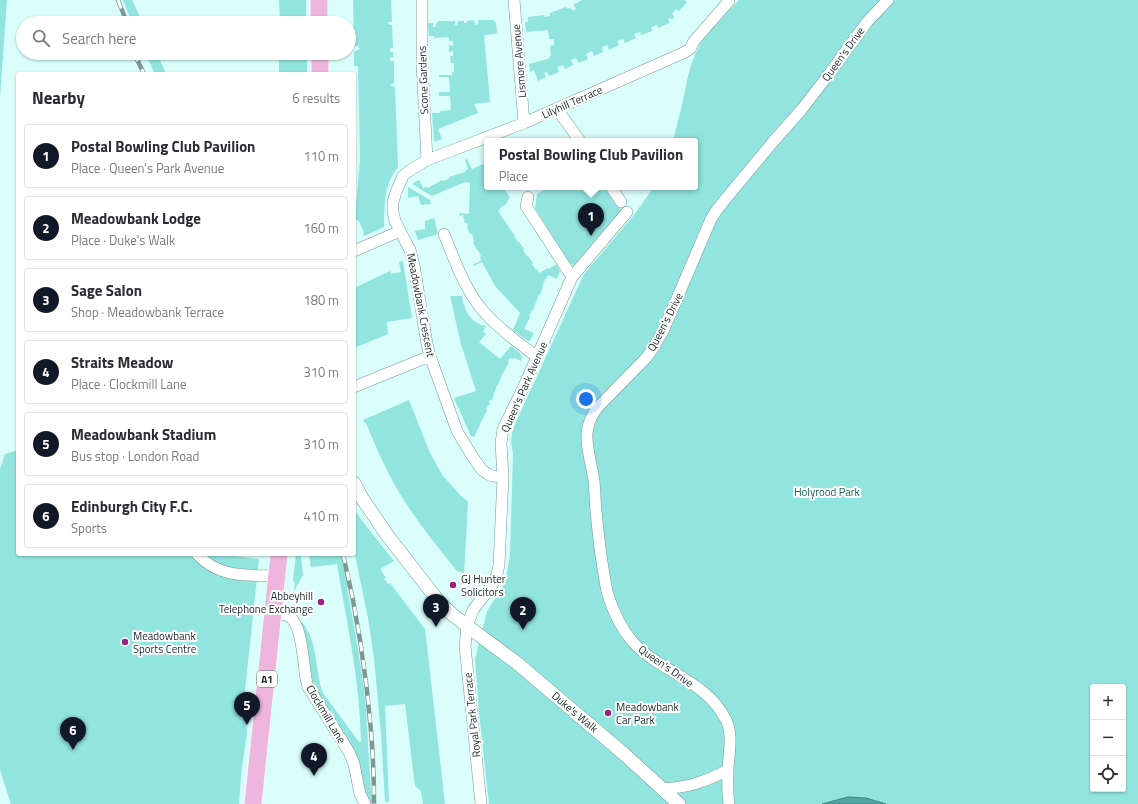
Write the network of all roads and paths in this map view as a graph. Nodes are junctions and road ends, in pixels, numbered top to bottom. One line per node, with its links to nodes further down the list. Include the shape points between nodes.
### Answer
1 (319, 0): 6 (main road)
2 (422, 0): 14 (street, Scone Gardens)
3 (514, 0): 10 (street, Lismore Avenue)
4 (888, 0): 34 (street, Queen's Drive, via 867,22 802,109 711,219 669,318 652,350 592,414 588,427 587,442 594,480 600,554 612,606 625,631 639,648 704,692 717,705 727,721 730,746)
5 (729, 1): 9 (street, Lilyhill Terrace, via 690,49)
6 (319, 16)
7 (320, 60): 8 (main road)
8 (320, 72)
9 (557, 109): 10 (street, Lilyhill Terrace); 13 (street)
10 (524, 123): 12 (street, Lilyhill Terrace)
11 (484, 138): 14 (street, Lilyhill Terrace)
12 (485, 138)
13 (578, 138)
14 (427, 160): 15 (street, Lilyhill Terrace, via 412,168)
15 (400, 181): 20 (street, Meadowbank Crescent, via 393,208 395,221)
16 (613, 190): 18 (street)
17 (528, 197): 23 (street, via 526,206)
18 (621, 202)
19 (627, 212): 23 (street, Queen's Park Avenue)
20 (400, 230): 22 (street); 24 (street, Meadowbank Crescent, via 413,260)
21 (444, 234): 25 (street, via 464,281 482,310)
22 (356, 250)
23 (572, 277): 25 (street, Queen's Park Avenue)
24 (430, 356): 26 (street); 27 (street, Meadowbank Crescent, via 462,440 484,472 492,476)
25 (537, 357): 27 (street, Queen's Park Avenue, via 503,429)
26 (356, 386)
27 (503, 476): 33 (street, Queen's Park Avenue, via 497,574 493,584 473,610)
28 (356, 487): 33 (street, Duke's Walk, via 373,516 403,557 440,603)
29 (199, 556): 31 (street, via 213,568 228,573)
30 (280, 556): 31 (main road, A1)
31 (277, 576): 32 (main road, A1)
32 (273, 613): 36 (main road, A1); 37 (street, Clockmill Lane, via 287,615 298,631 308,688 349,752)
33 (467, 626): 35 (street, Duke's Walk, via 517,663); 38 (street, Royal Park Terrace, via 464,646)
34 (728, 770): 35 (street, via 691,786); 40 (street, Queen's Drive)
35 (662, 789): 39 (street, Duke's Walk)
36 (253, 804)
37 (365, 804)
38 (481, 804)
39 (679, 804)
40 (728, 804)

